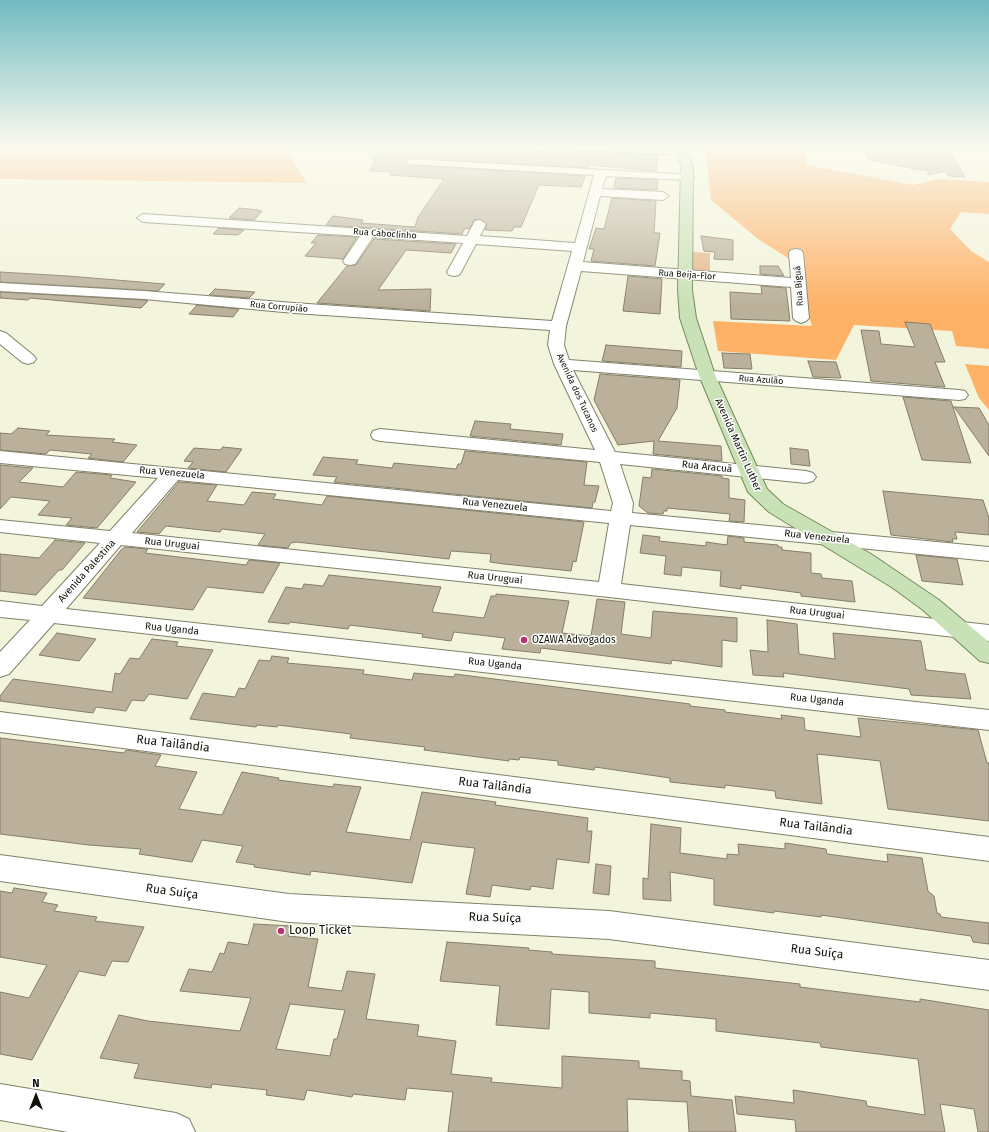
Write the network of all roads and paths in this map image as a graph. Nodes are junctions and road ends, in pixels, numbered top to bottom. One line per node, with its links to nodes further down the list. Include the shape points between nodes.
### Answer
1 (593, 199): 9 (street, Avenida dos Tucanos)
2 (688, 199): 14 (main road, Avenida Martin Luther)
3 (187, 210): 5 (street)
4 (143, 218): 5 (street, Rua Caboclinho)
5 (176, 220): 7 (street, Rua Caboclinho)
6 (480, 224): 8 (street)
7 (369, 233): 8 (street, Rua Caboclinho); 11 (street)
8 (472, 240): 9 (street, Rua Caboclinho); 13 (street)
9 (580, 247): 12 (street, Avenida dos Tucanos)
10 (796, 253): 15 (street, Rua Biguá)
11 (350, 261)
12 (575, 266): 14 (street, Rua Beija-Flor); 18 (street, Avenida dos Tucanos)
13 (454, 272)
14 (686, 275): 15 (street, Rua Beija-Flor); 22 (main road, Avenida Martin Luther, via 688,318)
15 (799, 283): 17 (street, Rua Biguá)
16 (0, 287): 18 (street, Rua Corrupião, via 144,295)
17 (801, 318)
18 (558, 326): 21 (street, Avenida dos Tucanos, via 556,345)
19 (0, 336): 20 (street)
20 (28, 359)
21 (562, 364): 22 (street, Rua Azulão); 26 (street, Avenida dos Tucanos)
22 (707, 375): 23 (street, Rua Azulão); 27 (main road, Avenida Martin Luther)
23 (959, 395)
24 (380, 435): 26 (street, Rua Aracuã)
25 (0, 457): 28 (street, Rua Venezuela)
26 (608, 458): 27 (street, Rua Aracuã); 30 (street, Avenida dos Tucanos, via 623,503)
27 (748, 471): 29 (street, Rua Aracuã); 33 (main road, Avenida Martin Luther, via 765,500)
28 (174, 473): 30 (street, Rua Venezuela); 32 (street, Avenida Palestina)
29 (806, 477)
30 (622, 518): 33 (street, Rua Venezuela); 35 (street, Avenida dos Tucanos)
31 (0, 526): 32 (street, Rua Uruguai)
32 (116, 538): 35 (street, Rua Uruguai); 37 (street, Avenida Palestina)
33 (830, 538): 34 (street, Rua Venezuela); 38 (main road, Avenida Martin Luther, via 901,583)
34 (989, 554)
35 (609, 590): 38 (street, Rua Uruguai)
36 (0, 609): 37 (street, Rua Uganda)
37 (48, 615): 41 (street, Avenida Palestina); 42 (street, Rua Uganda)
38 (959, 629): 39 (street, Rua Uruguai); 40 (main road, Avenida Martin Luther)
39 (989, 633)
40 (989, 655)
41 (0, 668)
42 (989, 720)
43 (0, 722): 44 (street, Rua Tailândia)
44 (989, 850)
45 (0, 868): 46 (street, Rua Suíça, via 289,908 610,925)
46 (989, 975)
47 (0, 1102): 48 (street)
48 (176, 1132)

